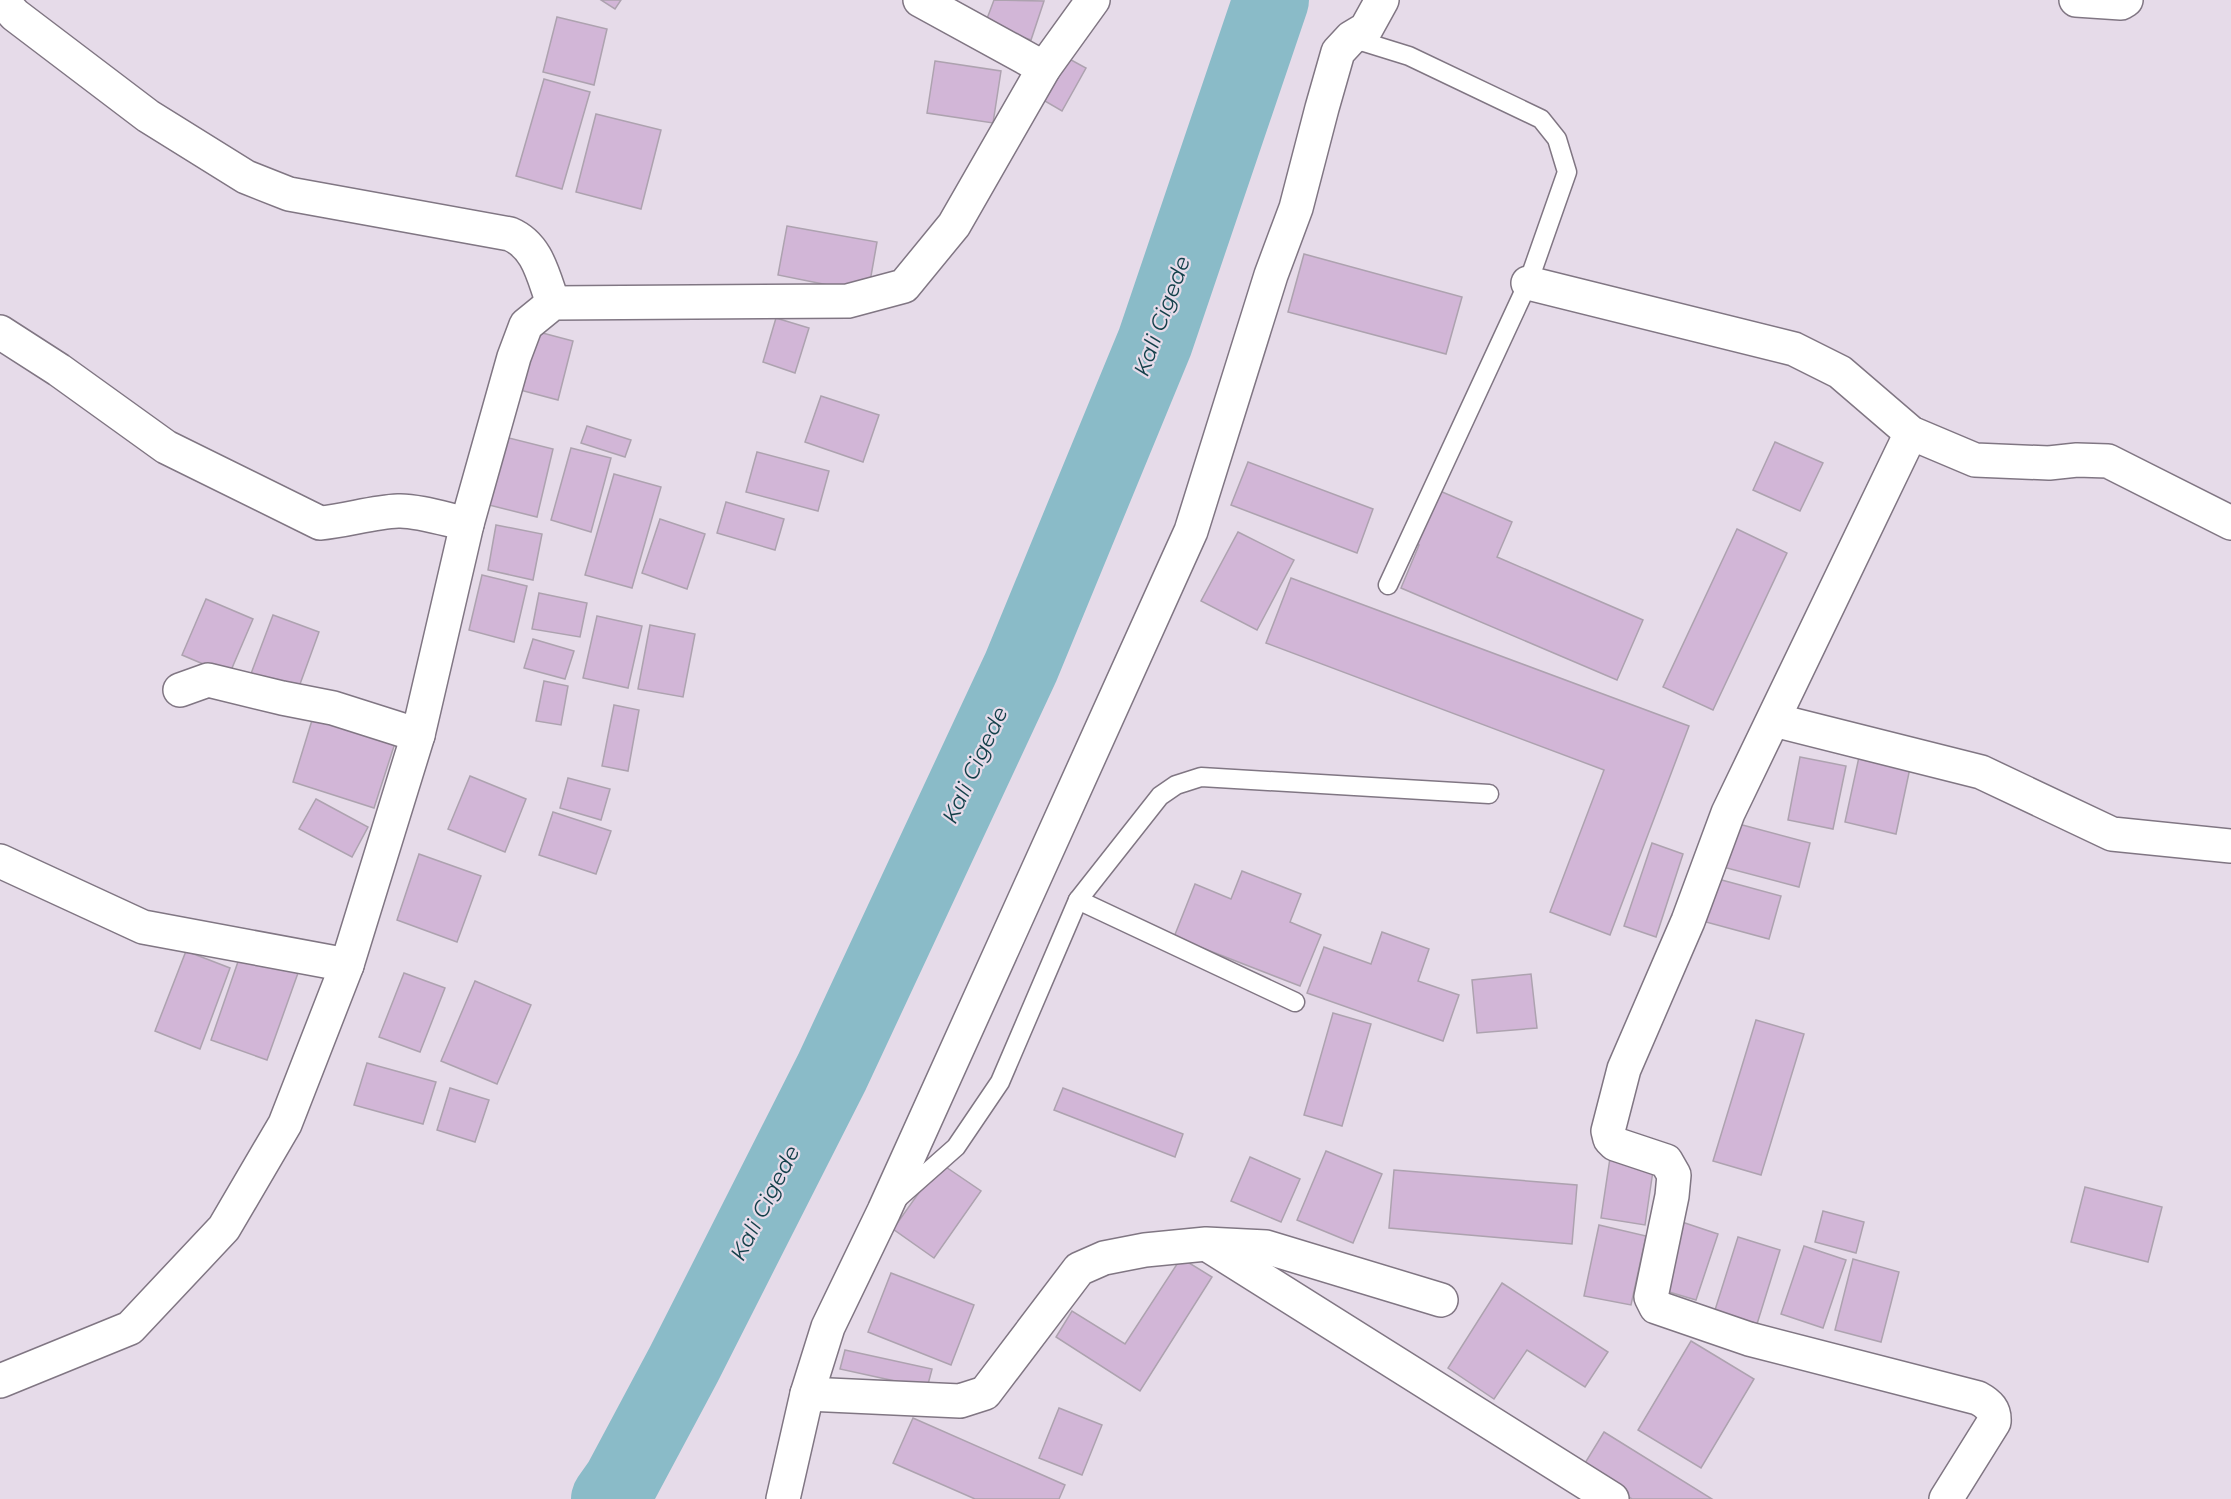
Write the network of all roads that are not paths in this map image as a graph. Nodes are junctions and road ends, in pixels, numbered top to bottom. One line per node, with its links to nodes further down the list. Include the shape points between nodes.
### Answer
1 (1, 0): 10 (street, via 15,15 148,116 246,177 289,194 519,238 536,257)
2 (920, 0): 8 (street)
3 (1093, 0): 8 (street)
4 (1382, 0): 7 (street, via 1366,29)
5 (2076, 0): 6 (street)
6 (2126, 0)
7 (1352, 38): 9 (lane, via 1409,56 1530,114 1540,119 1557,139 1567,172); 25 (street, via 1338,52 1296,208 1271,275 1191,531)
8 (1044, 68): 10 (street, via 954,225 904,286 848,301)
9 (1528, 283): 12 (street, via 1794,349 1840,372); 15 (lane)
10 (553, 303): 14 (street, via 526,325)
11 (0, 332): 14 (street, via 166,447 320,523 401,510)
12 (1911, 433): 13 (street, via 1975,460 2108,461); 17 (street)
13 (2231, 523)
14 (467, 524): 18 (street)
15 (1388, 585)
16 (180, 690): 18 (street, via 208,680 333,708)
17 (1774, 720): 20 (street, via 1981,772 2112,834); 32 (street, via 1728,813 1688,921 1624,1069 1608,1131 1615,1144 1666,1161 1674,1175 1651,1296 1656,1307 1749,1339 1978,1398 1989,1406 1994,1422)
18 (418, 735): 23 (street)
19 (1489, 794): 22 (lane, via 1202,777 1176,785 1160,796)
20 (2231, 846)
21 (0, 861): 23 (street, via 150,929)
22 (1078, 900): 24 (lane); 25 (lane, via 1000,1082 956,1147)
23 (347, 964): 28 (street, via 285,1124 224,1228 130,1328)
24 (1295, 1002)
25 (884, 1211): 29 (street, via 828,1327)
26 (1206, 1244): 27 (street, via 1266,1247); 29 (street, via 1104,1258 1079,1269 985,1393 960,1401); 31 (street)
27 (1441, 1300)
28 (0, 1381)
29 (807, 1394): 30 (street)
30 (783, 1499)
31 (1612, 1499)
32 (1946, 1499)

